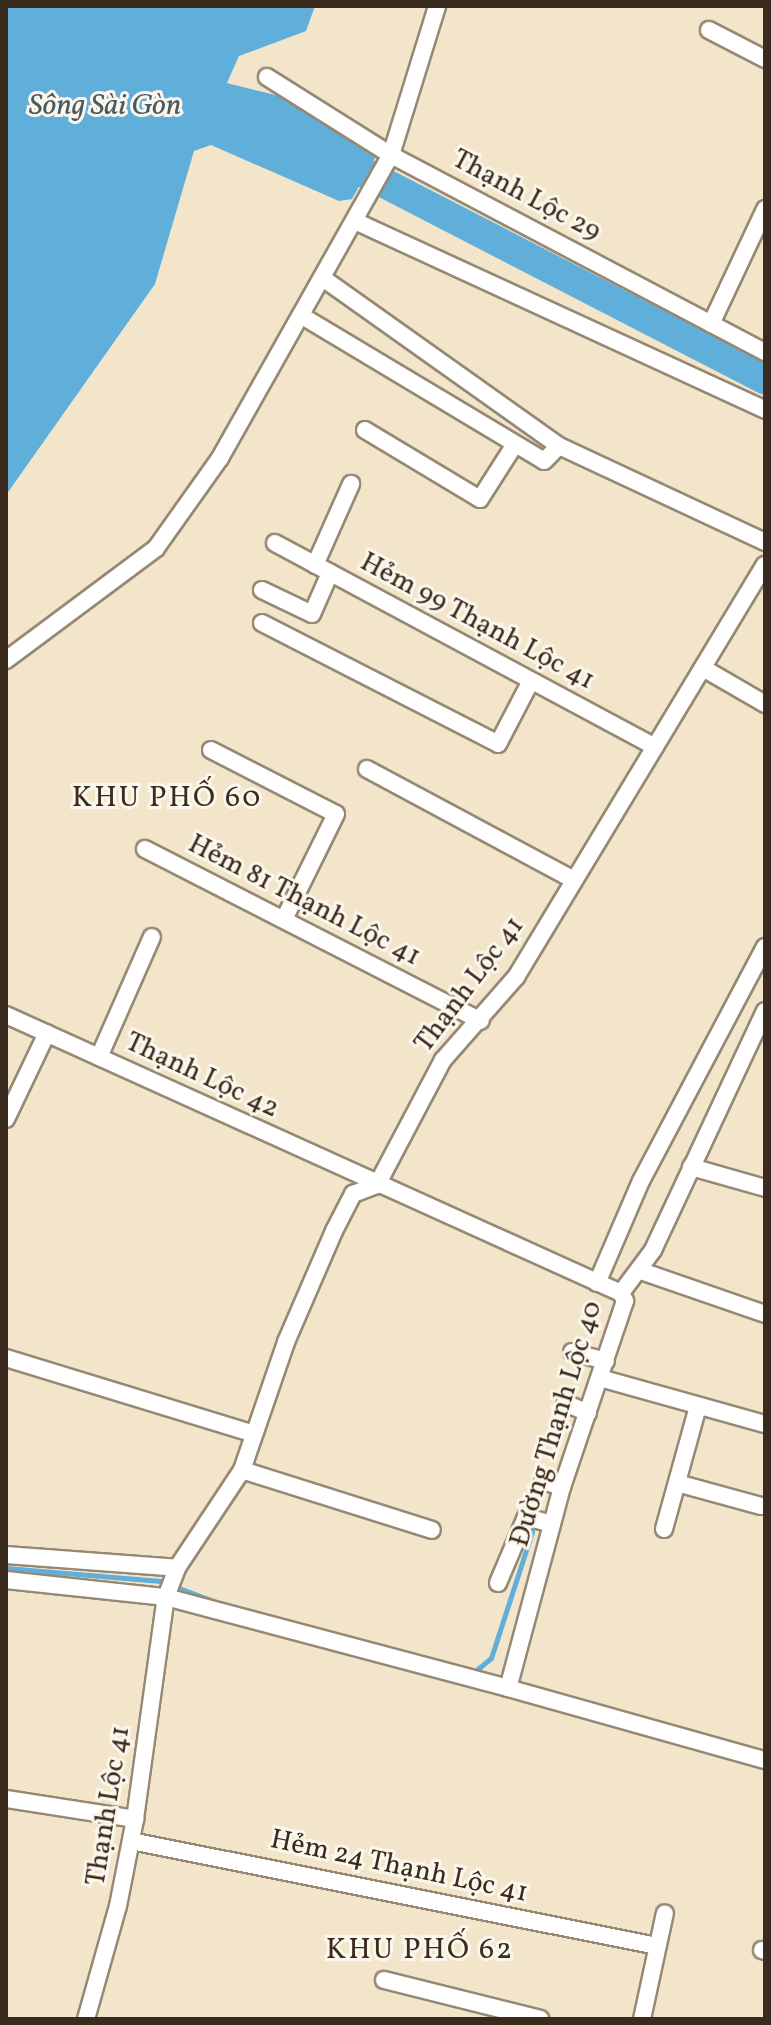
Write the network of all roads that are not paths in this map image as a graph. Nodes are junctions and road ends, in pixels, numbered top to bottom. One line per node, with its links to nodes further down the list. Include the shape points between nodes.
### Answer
1 (437, 6): 5 (street)
2 (709, 30): 3 (street)
3 (765, 59)
4 (267, 77): 5 (street, Thạnh Lộc 29)
5 (391, 155): 7 (street); 10 (street, Thạnh Lộc 29)
6 (765, 209): 10 (street)
7 (359, 218): 8 (street); 12 (street)
8 (324, 279): 9 (street); 15 (street)
9 (302, 316): 14 (street); 24 (street, via 220,458 156,548)
10 (711, 324): 11 (street, Thạnh Lộc 29)
11 (765, 352)
12 (765, 410)
13 (365, 430): 14 (street, via 480,499)
14 (515, 444): 15 (street, via 544,461)
15 (559, 446): 17 (street)
16 (351, 484): 19 (street)
17 (765, 542)
18 (275, 543): 19 (street, Hẻm 99 Thạnh Lộc 41)
19 (315, 565): 21 (street, Hẻm 99 Thạnh Lộc 41)
20 (765, 565): 25 (street, Thạnh Lộc 41)
21 (330, 573): 22 (street, via 312,614); 26 (street, Hẻm 99 Thạnh Lộc 41)
22 (262, 590)
23 (262, 623): 26 (street, via 498,744)
24 (6, 660)
25 (703, 668): 27 (street); 28 (street, Thạnh Lộc 41)
26 (531, 681): 28 (street, Hẻm 99 Thạnh Lộc 41)
27 (765, 704)
28 (655, 747): 32 (street, Thạnh Lộc 41)
29 (211, 750): 33 (street, via 336,814)
30 (367, 769): 32 (street)
31 (145, 849): 33 (street, Hẻm 81 Thạnh Lộc 41)
32 (574, 880): 38 (street, Thạnh Lộc 41, via 516,977)
33 (284, 919): 38 (street, Hẻm 81 Thạnh Lộc 41)
34 (152, 937): 40 (street)
35 (765, 947): 46 (street, via 641,1181)
36 (765, 1011): 42 (street)
37 (6, 1015): 39 (street, Thạnh Lộc 42)
38 (481, 1021): 43 (street, Thạnh Lộc 41, via 443,1060)
39 (47, 1033): 40 (street, Thạnh Lộc 42); 41 (street)
40 (99, 1057): 43 (street, Thạnh Lộc 42)
41 (6, 1119)
42 (691, 1167): 44 (street); 45 (street)
43 (377, 1185): 46 (street, Đường Thạnh Lộc 40); 57 (street, Thạnh Lộc 41, via 353,1194 334,1231)
44 (765, 1188)
45 (641, 1271): 47 (street); 48 (street)
46 (597, 1283): 47 (street, Đường Thạnh Lộc 40)
47 (621, 1293): 51 (street, Đường Thạnh Lộc 40, via 625,1301)
48 (765, 1314)
49 (572, 1352): 51 (street)
50 (6, 1358): 57 (street)
51 (606, 1361): 52 (street, Đường Thạnh Lộc 40)
52 (600, 1378): 54 (street); 55 (street, Đường Thạnh Lộc 40)
53 (565, 1403): 55 (street)
54 (698, 1406): 56 (street); 60 (street)
55 (588, 1413): 61 (street, Đường Thạnh Lộc 40)
56 (765, 1424)
57 (254, 1434): 58 (street, Thạnh Lộc 41)
58 (242, 1470): 65 (street); 67 (street, Thạnh Lộc 41)
59 (543, 1481): 61 (street)
60 (677, 1483): 62 (street); 64 (street)
61 (562, 1487): 63 (street, Đường Thạnh Lộc 40)
62 (761, 1506)
63 (552, 1524): 69 (street, via 526,1517); 71 (street, Đường Thạnh Lộc 40)
64 (664, 1529)
65 (432, 1530)
66 (6, 1555): 67 (street)
67 (177, 1568): 70 (street, Thạnh Lộc 41)
68 (6, 1580): 70 (street)
69 (498, 1583)
70 (166, 1597): 71 (street); 74 (street, Thạnh Lộc 41)
71 (508, 1688): 72 (street)
72 (765, 1760)
73 (6, 1799): 74 (street)
74 (135, 1819): 75 (street, Thạnh Lộc 41)
75 (131, 1841): 77 (street, Hẻm 24 Thạnh Lộc 41); 80 (street, Thạnh Lộc 41)
76 (665, 1913): 77 (street)
77 (657, 1946): 82 (street)
78 (384, 1980): 79 (street)
79 (516, 2016): 81 (street)
80 (86, 2019)
81 (540, 2019)
82 (642, 2019)

